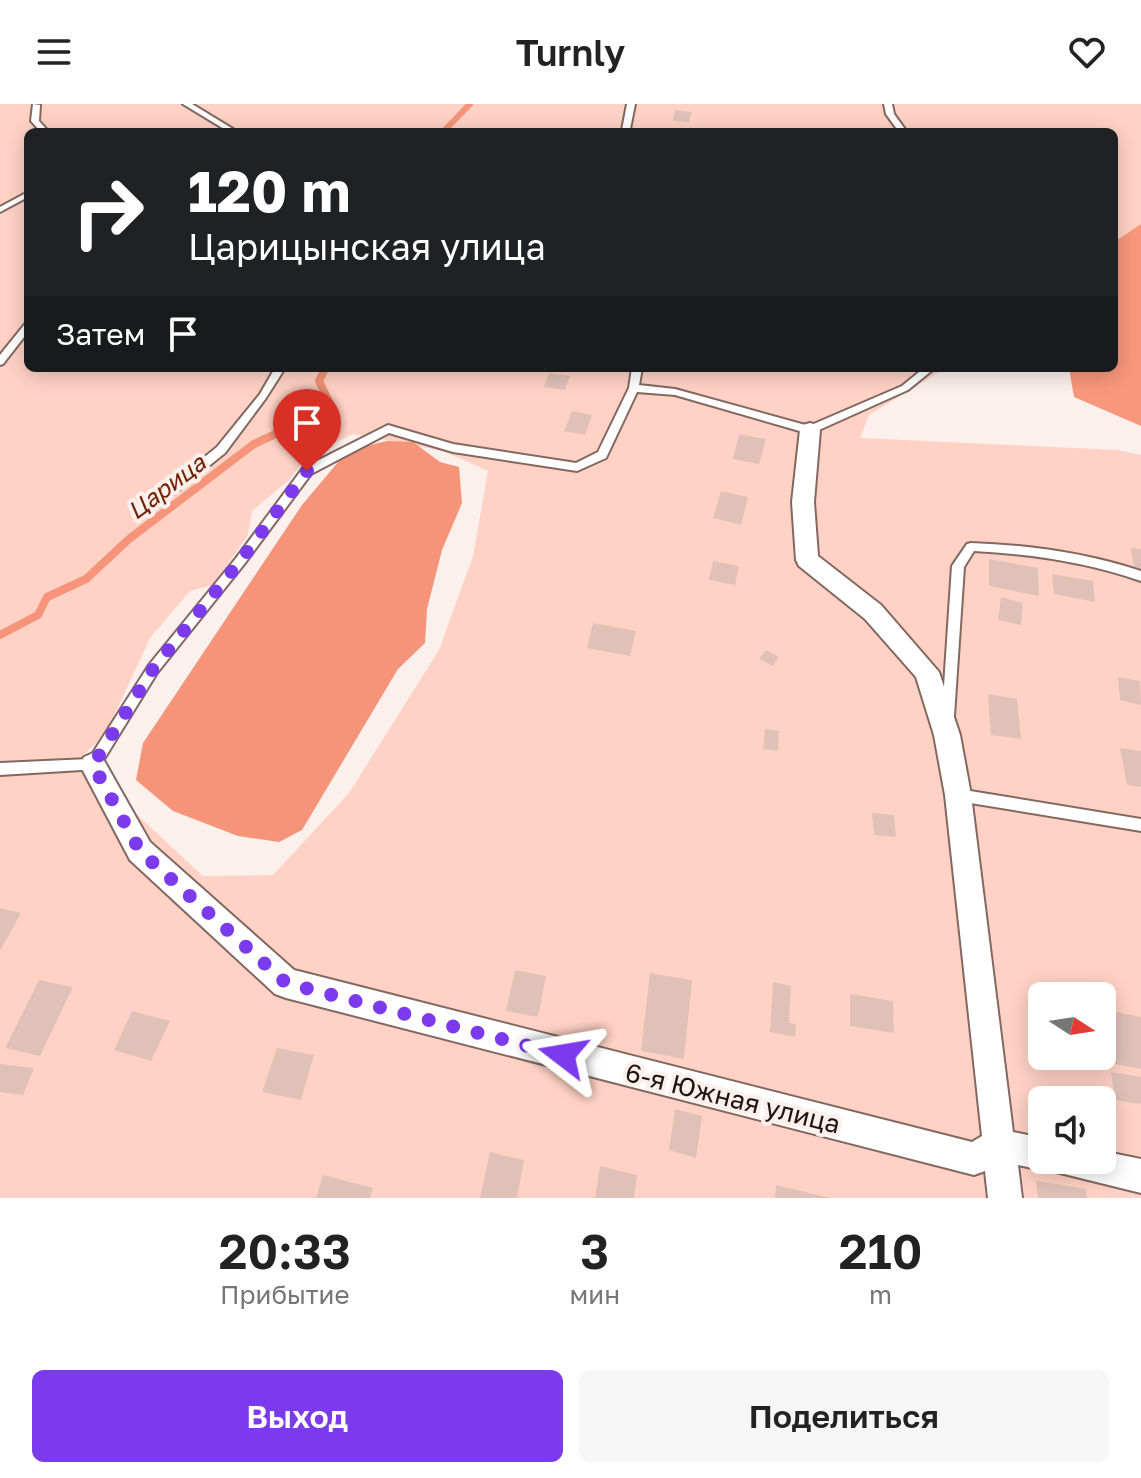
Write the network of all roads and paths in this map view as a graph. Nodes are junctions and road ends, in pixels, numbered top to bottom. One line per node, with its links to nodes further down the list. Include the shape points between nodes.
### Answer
1 (29, 104): 2 (lane)
2 (36, 104): 6 (lane, via 35,121)
3 (187, 104): 7 (lane)
4 (631, 104): 8 (lane)
5 (888, 104): 9 (lane)
6 (41, 128)
7 (227, 128)
8 (626, 128)
9 (900, 128)
10 (24, 196): 11 (lane)
11 (0, 210)
12 (24, 331): 13 (lane)
13 (0, 362)
14 (278, 372): 19 (lane, via 221,450)
15 (636, 372): 17 (lane)
16 (925, 372): 18 (lane, via 905,388)
17 (634, 388): 18 (lane, via 675,392); 22 (lane, via 602,455 577,467 453,448 388,429 307,471 153,669)
18 (810, 430): 21 (street, via 803,502 807,560 873,612 927,672)
19 (170, 491)
20 (1141, 576): 21 (lane, via 1004,547 971,547 958,566)
21 (947, 735): 24 (street)
22 (93, 765): 23 (lane); 26 (street, 6-я Южная улица, via 140,851 286,983 974,1159)
23 (0, 769)
24 (958, 795): 25 (lane); 26 (street)
25 (1141, 825)
26 (998, 1145): 27 (street); 30 (street)
27 (1028, 1151)
28 (1116, 1171): 29 (street)
29 (1141, 1176)
30 (1005, 1198)

